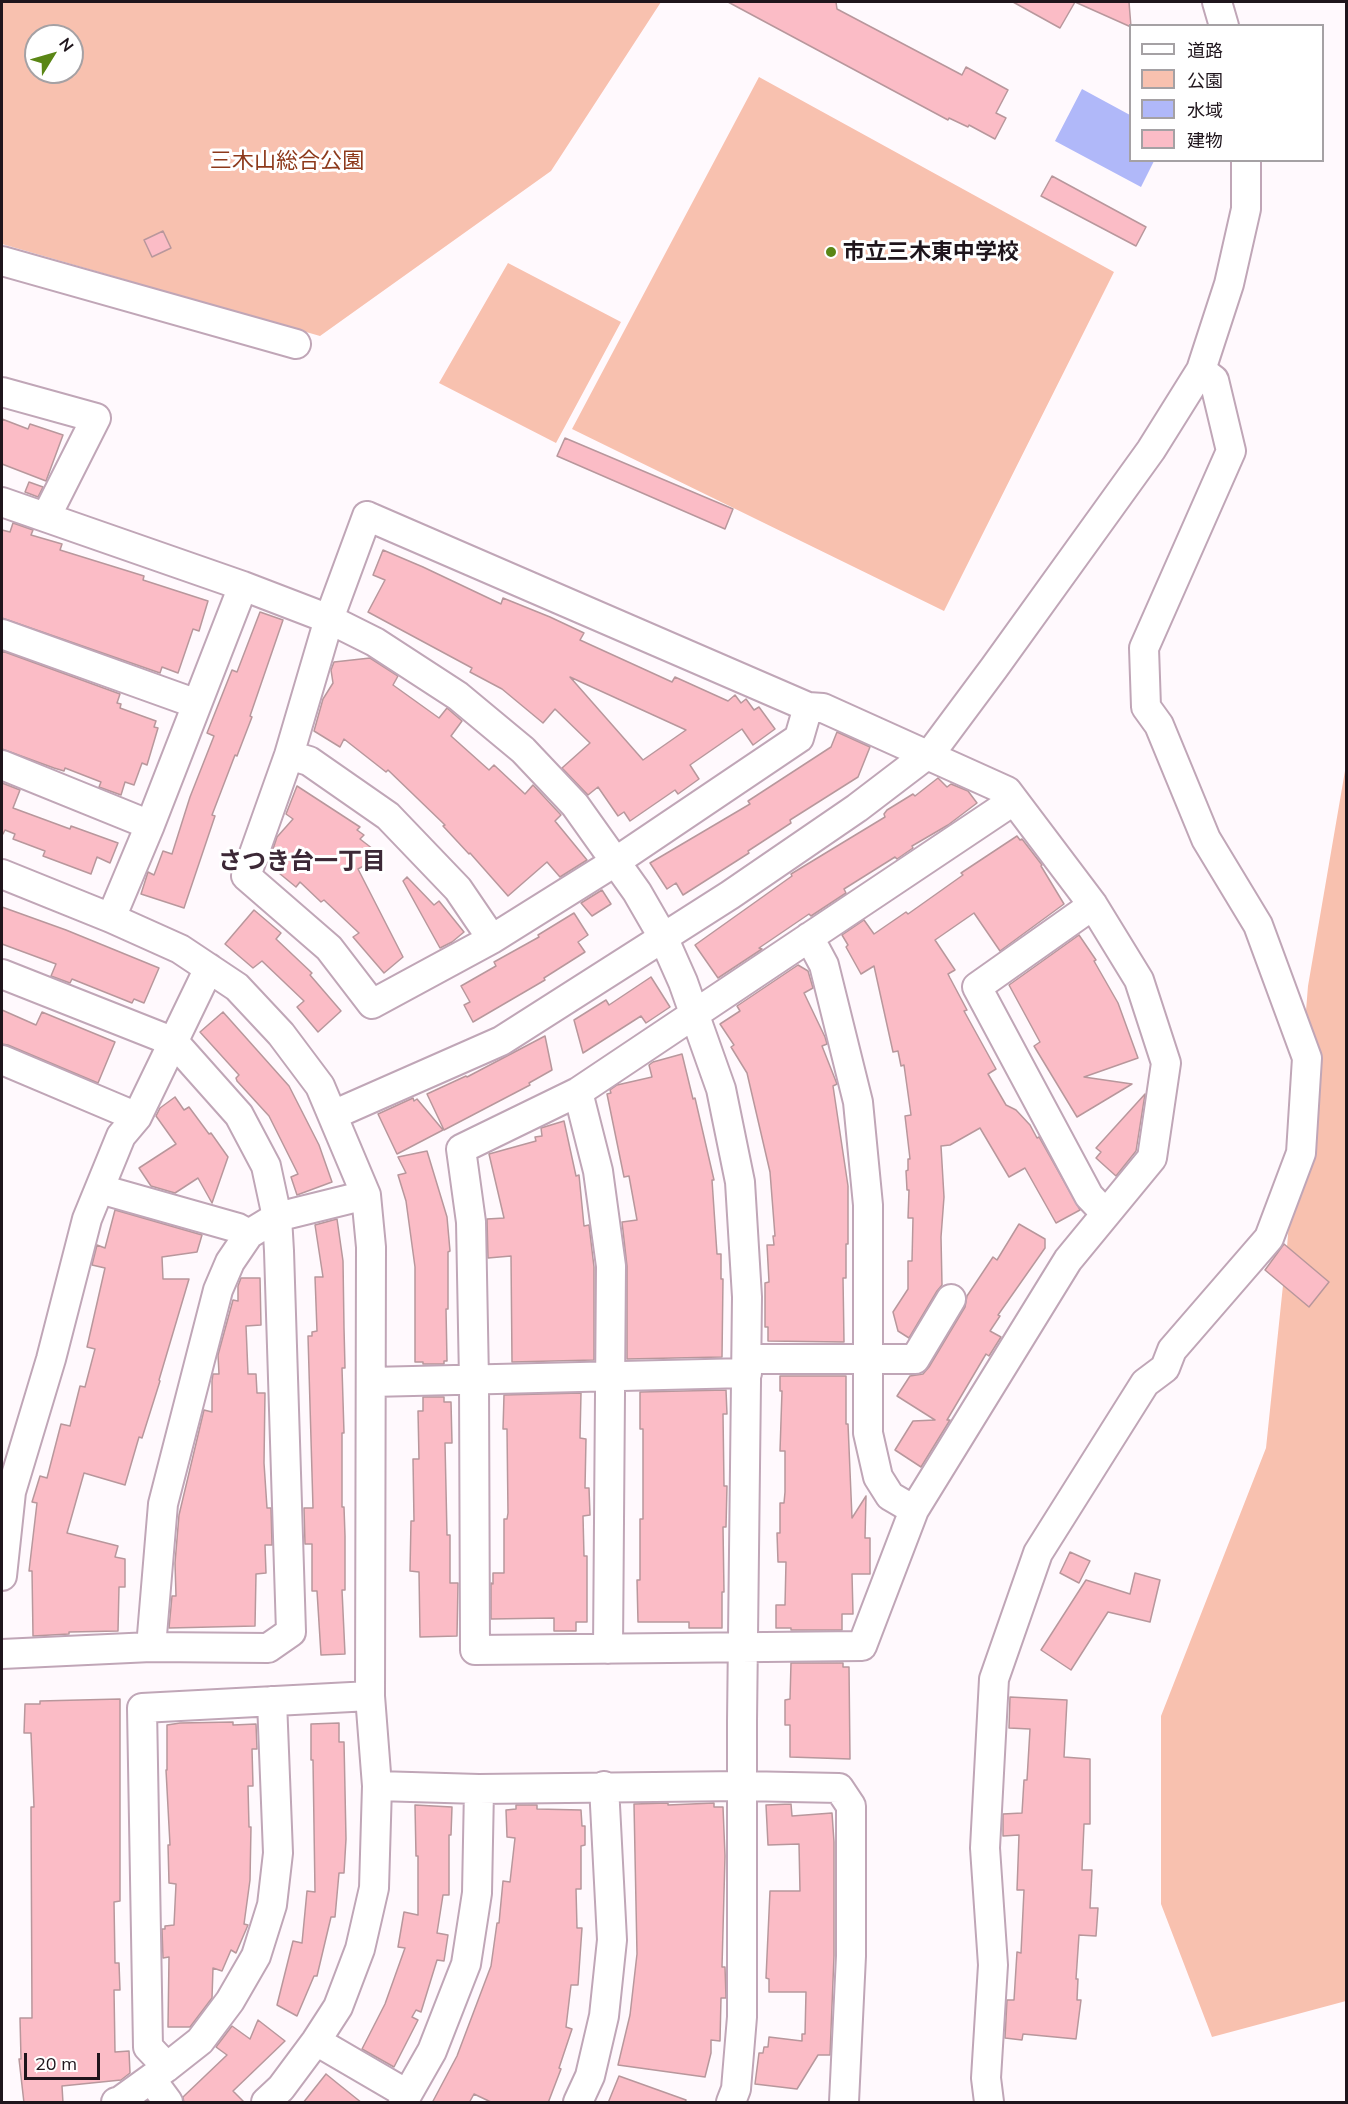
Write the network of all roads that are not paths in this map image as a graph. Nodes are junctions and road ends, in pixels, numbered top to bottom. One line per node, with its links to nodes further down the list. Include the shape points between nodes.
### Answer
1 (1217, 2): 2 (street)
2 (1223, 24)
3 (1246, 162): 6 (street, via 1246,209 1229,284)
4 (2, 261): 5 (street)
5 (296, 344)
6 (1201, 370): 15 (street, via 1151,450 994,668 933,750); 67 (street, via 1214,380 1231,451 1144,648 1146,707 1159,725 1206,839 1258,925 1307,1058 1301,1153 1269,1238 1172,1350 1165,1368 1145,1383 1038,1553 994,1679 985,1848 993,1965 986,2078)
7 (2, 392): 9 (street, via 96,418)
8 (2, 502): 9 (street)
9 (46, 517): 10 (street)
10 (243, 586): 11 (street); 13 (street)
11 (329, 619): 14 (street, via 368,516); 16 (street); 20 (street, via 375,642 458,696 523,750 575,805)
12 (2, 634): 13 (street)
13 (197, 704): 19 (street)
14 (808, 707): 15 (street, via 823,708); 20 (street, via 799,738)
15 (926, 754): 18 (street, via 1007,790); 24 (street, via 857,808)
16 (289, 755): 26 (street, via 309,761 388,816 458,889); 26 (street, via 246,876 329,948 372,1004)
17 (2, 765): 19 (street)
18 (1013, 801): 22 (street); 25 (street)
19 (150, 825): 23 (street)
20 (615, 862): 24 (street); 26 (street)
21 (2, 874): 23 (street)
22 (1094, 905): 37 (street, via 1139,980 1166,1063 1152,1158); 37 (street, via 977,987 1089,1196)
23 (111, 918): 27 (street, via 180,949)
24 (663, 937): 29 (street); 33 (street, via 501,1041)
25 (809, 937): 29 (street); 41 (street, via 824,965 858,1102 868,1205)
26 (492, 939)
27 (209, 968): 30 (street); 33 (street, via 237,987 281,1034 320,1086)
28 (2, 974): 30 (street)
29 (694, 1014): 32 (street); 42 (street, via 721,1089 740,1182)
30 (174, 1042): 34 (street); 38 (street, via 239,1115 266,1166)
31 (2, 1060): 34 (street)
32 (578, 1092): 43 (street, via 598,1171 611,1266); 44 (street, via 460,1149 471,1222)
33 (333, 1116): 36 (street)
34 (137, 1117): 35 (street, via 121,1136)
35 (100, 1189): 39 (street); 47 (street, via 87,1219 51,1359 10,1492)
36 (366, 1195): 38 (street); 45 (street, via 371,1247)
37 (1106, 1214): 46 (street, via 1068,1260)
38 (277, 1217): 39 (street); 48 (street, via 291,1632 268,1648)
39 (249, 1234): 48 (street, via 230,1262 218,1290 164,1504)
40 (951, 1299): 41 (street, via 915,1359)
41 (868, 1358): 42 (street); 46 (street, via 868,1433 878,1477 890,1496)
42 (747, 1366): 43 (street); 49 (street)
43 (610, 1376): 44 (street); 50 (street)
44 (474, 1380): 45 (street); 50 (street, via 475,1650)
45 (371, 1382): 52 (street)
46 (914, 1510): 49 (street, via 862,1646)
47 (2, 1576)
48 (151, 1647): 51 (street)
49 (743, 1647): 50 (street); 56 (street)
50 (608, 1649)
51 (2, 1654)
52 (370, 1696): 53 (street); 54 (street)
53 (272, 1701): 59 (street, via 278,1853 272,1905 256,1956 230,2001 200,2041); 59 (street, via 142,1708 148,2047)
54 (377, 1786): 57 (street); 58 (street, via 374,1888 360,1949 338,2007)
55 (604, 1786): 56 (street); 57 (street); 64 (street, via 612,1940 604,2016 590,2076)
56 (742, 1786): 65 (street, via 742,2017 736,2089); 66 (street, via 839,1788 851,1806 851,1956)
57 (479, 1789): 60 (street, via 477,1893 466,1964 432,2051)
58 (316, 2041): 60 (street); 63 (street)
59 (159, 2073): 61 (street); 62 (street)
60 (405, 2098)
61 (116, 2103)
62 (168, 2103)
63 (266, 2103)
64 (578, 2103)
65 (731, 2103)
66 (844, 2103)
67 (989, 2103)

